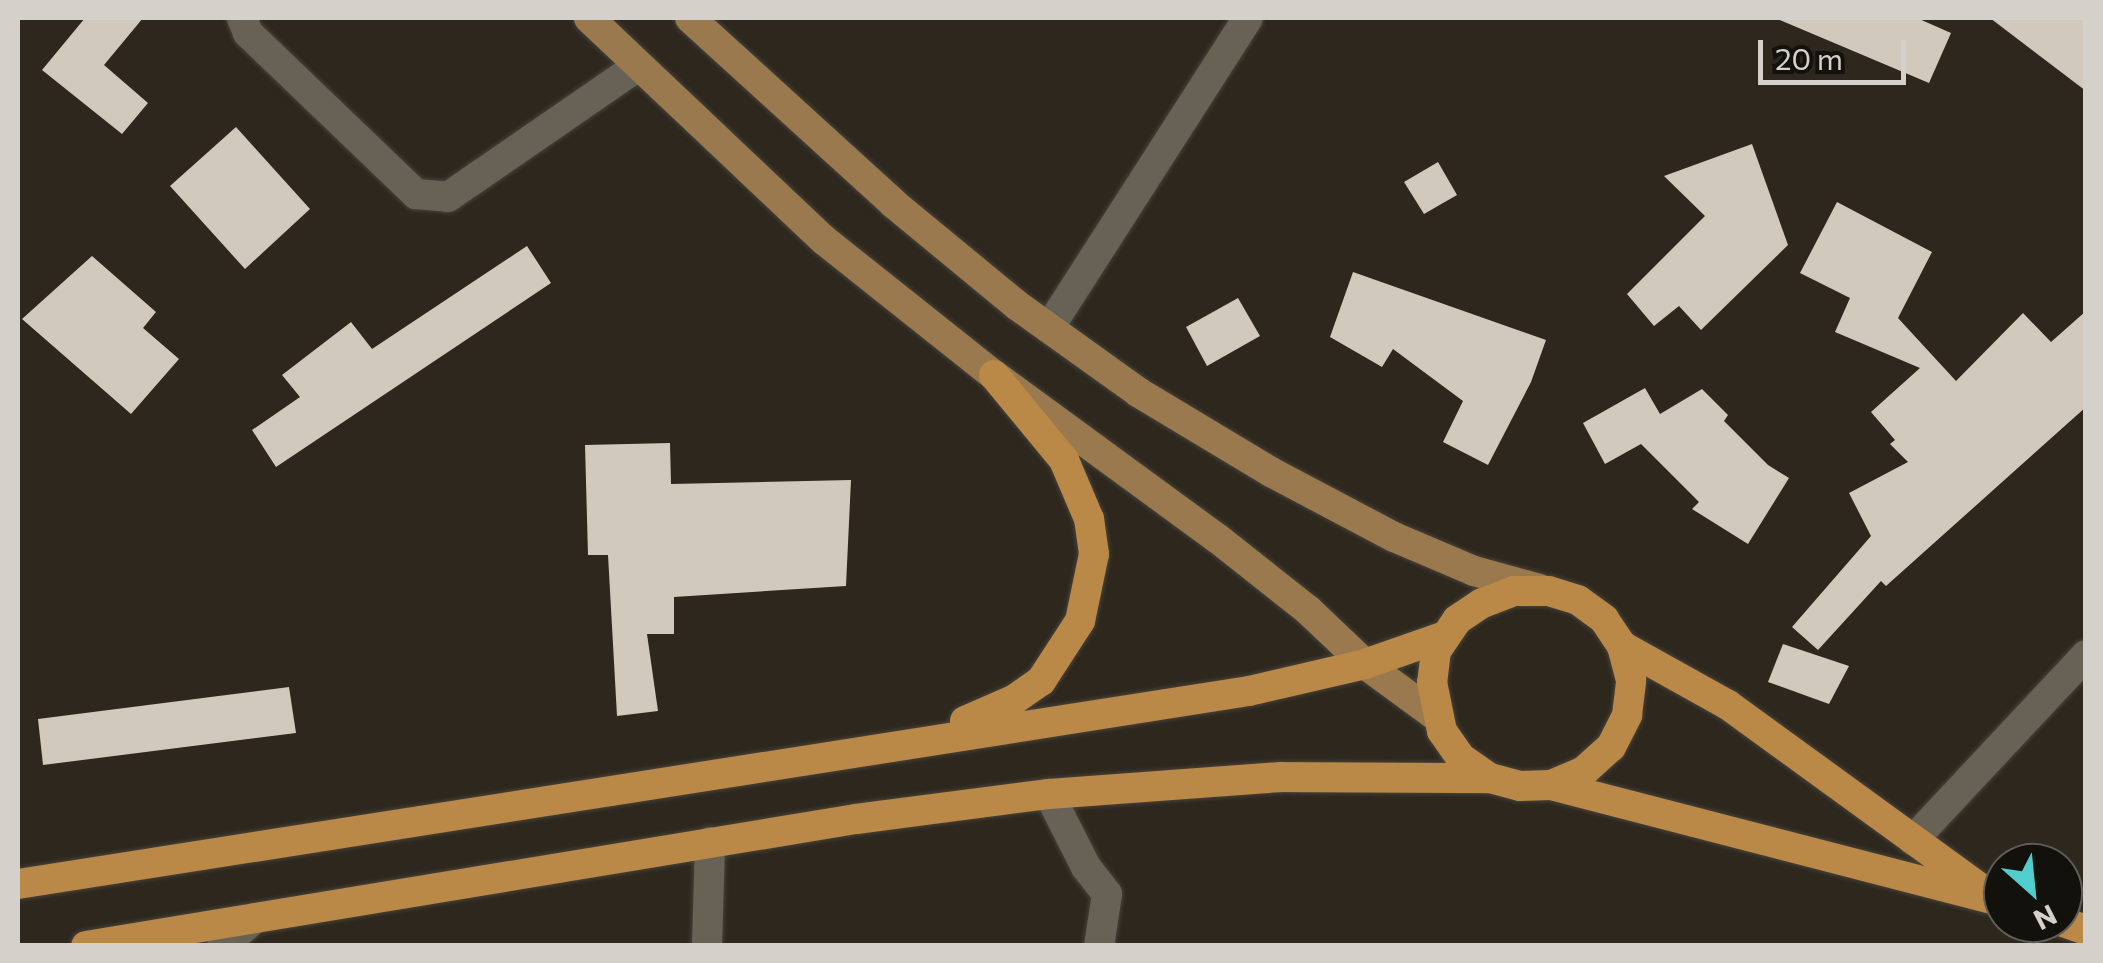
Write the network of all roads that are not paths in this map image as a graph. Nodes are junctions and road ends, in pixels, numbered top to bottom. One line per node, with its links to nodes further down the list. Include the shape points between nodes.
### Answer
1 (242, 18): 5 (street, via 248,33 416,194 448,197)
2 (588, 18): 5 (main road)
3 (690, 18): 6 (main road, via 894,203)
4 (1248, 18): 6 (street)
5 (638, 66): 7 (main road, via 824,240)
6 (1048, 328): 8 (main road, via 1270,472 1410,544)
7 (994, 375): 12 (main road, via 1217,538); 14 (highway, via 1046,432 1078,485 1094,554 1080,621 1041,681 1016,700 984,716)
8 (1548, 591): 9 (highway, via 1514,591 1482,603); 10 (highway, via 1578,600 1604,619)
9 (1444, 636): 12 (highway); 13 (highway, via 1432,682)
10 (1622, 646): 16 (highway, via 1631,680 1619,731 1584,771); 18 (highway, via 1728,704)
11 (2086, 655): 18 (street)
12 (1365, 664): 13 (main road); 14 (highway, via 1248,691)
13 (1436, 716): 15 (highway, via 1461,758)
14 (870, 748): 20 (highway)
15 (1490, 778): 16 (highway); 17 (highway, via 1281,777)
16 (1551, 785): 22 (highway)
17 (1050, 794): 19 (highway); 27 (street, via 1086,867 1108,894)
18 (1912, 840): 21 (highway)
19 (710, 842): 23 (highway); 26 (street)
20 (18, 884)
21 (1983, 889)
22 (1983, 897)
23 (254, 918): 24 (highway); 25 (street)
24 (86, 946)
25 (222, 946)
26 (707, 946)
27 (1099, 946)

